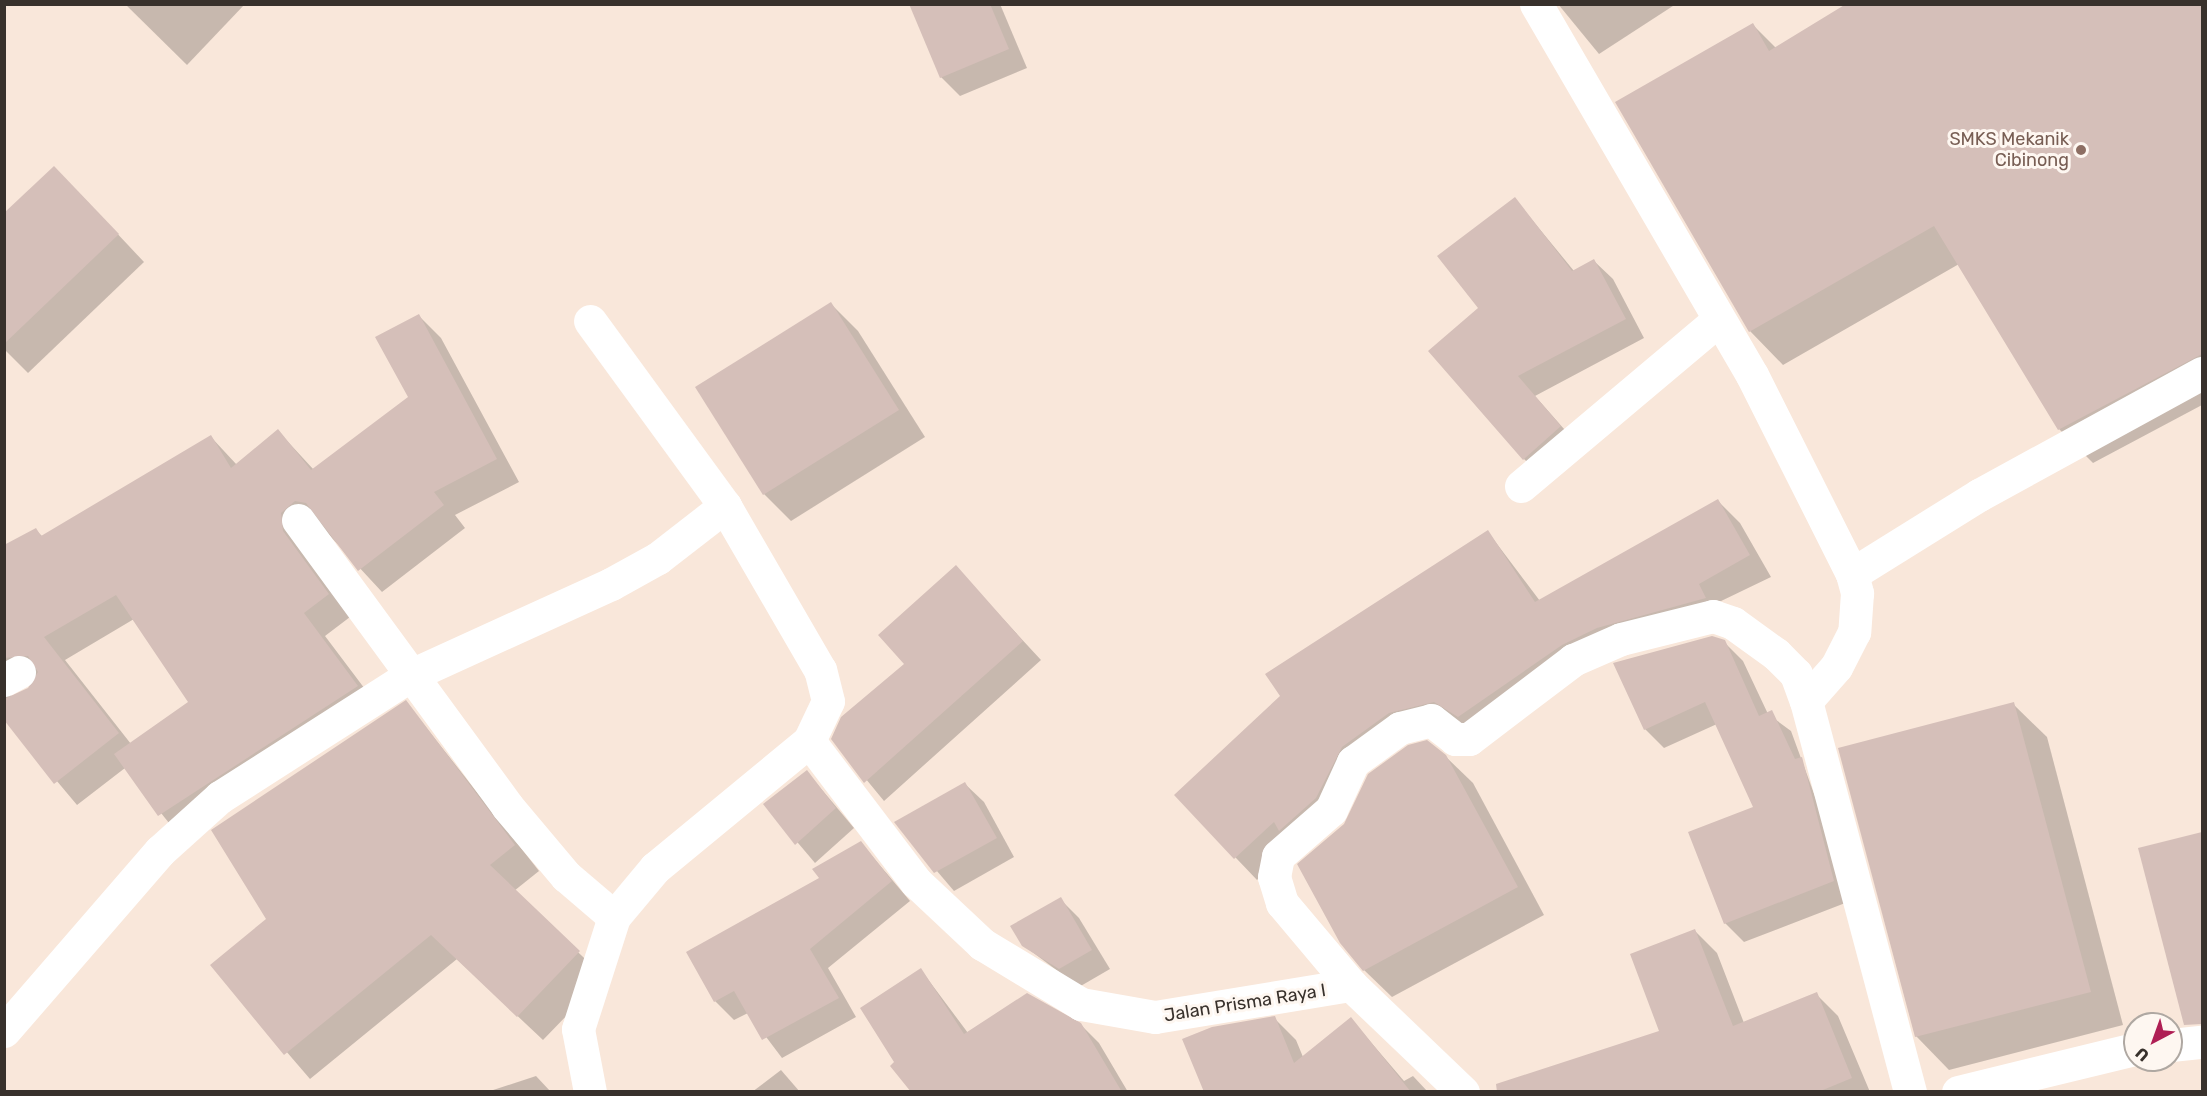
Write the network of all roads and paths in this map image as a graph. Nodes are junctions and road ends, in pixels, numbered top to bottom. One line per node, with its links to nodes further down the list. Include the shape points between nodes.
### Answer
1 (1536, 4): 2 (street)
2 (1718, 320): 5 (street); 8 (street, via 1752,375)
3 (590, 321): 6 (street)
4 (2202, 373): 8 (street, via 1979,495)
5 (1521, 486)
6 (725, 506): 9 (street, via 658,558 611,584); 11 (street, via 820,670 828,701)
7 (298, 520): 9 (street)
8 (1852, 574): 10 (street, via 1857,593 1854,632 1836,667)
9 (409, 676): 12 (street, via 566,876); 14 (street, via 212,805 160,850)
10 (1806, 701): 13 (street, via 1796,674 1776,654 1733,623 1713,616 1621,639 1573,660 1469,739 1455,739 1431,720 1400,728 1353,762 1330,810 1278,856 1274,878 1282,903); 20 (street)
11 (809, 741): 12 (street, via 655,868); 13 (street, Jalan Prisma Raya I, via 916,882 982,944 1081,1004 1155,1017)
12 (614, 917): 18 (street, via 578,1029)
13 (1352, 985): 19 (street, Jalan Prisma Raya I)
14 (4, 1031)
15 (2202, 1042): 16 (street)
16 (2183, 1044)
17 (2123, 1052): 21 (street)
18 (590, 1092)
19 (1463, 1092)
20 (1911, 1092)
21 (1958, 1092)

